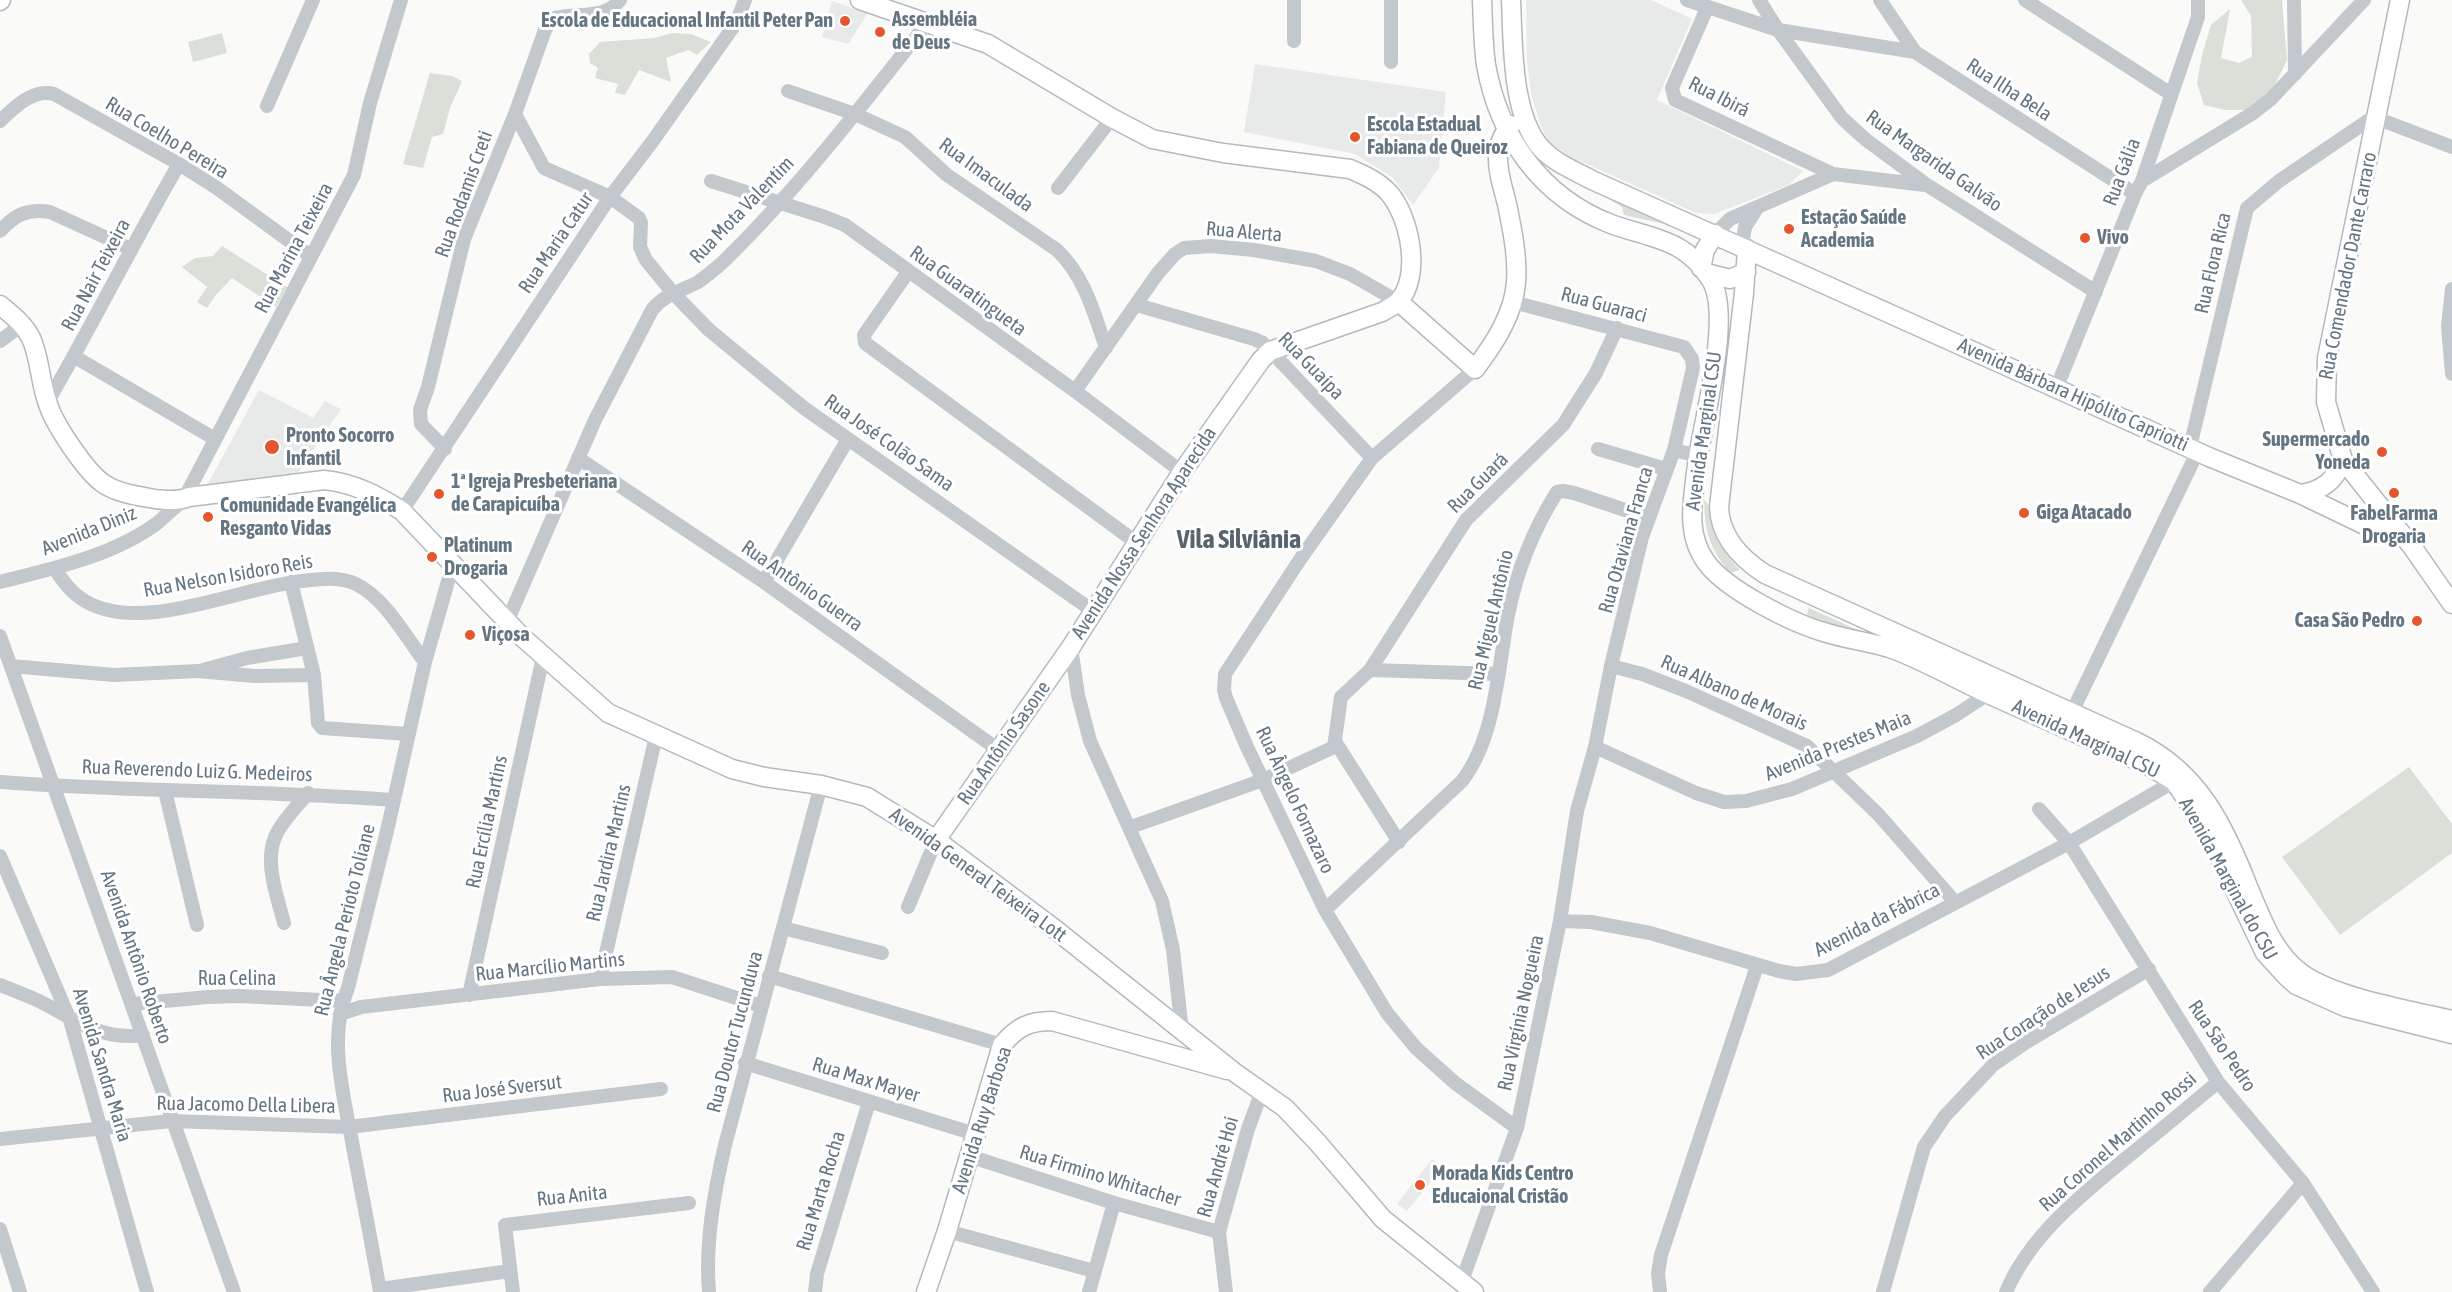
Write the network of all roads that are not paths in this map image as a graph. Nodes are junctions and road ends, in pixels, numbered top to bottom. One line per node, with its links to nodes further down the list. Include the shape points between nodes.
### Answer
1 (313, 0): 28 (street)
2 (401, 0): 51 (street, Rua Marina Teixeira, via 370,103 354,176)
3 (620, 0): 29 (street, Rua Rodamis Creti, via 612,9 600,13 552,20)
4 (745, 0): 44 (street, Rua Maria Catur, via 736,23)
5 (860, 0): 18 (street)
6 (1294, 0): 22 (street)
7 (1391, 0): 24 (street)
8 (1482, 0): 35 (street, Avenida Marginal CSU, via 1486,65)
9 (1510, 0): 31 (street, via 1516,80)
10 (1687, 0): 19 (street)
11 (1759, 0): 21 (street, Rua Margarida Galvão)
12 (1880, 0): 23 (street, Rua Ilha Bela)
13 (2025, 0): 27 (street)
14 (2198, 0): 27 (street, Rua Gália, via 2198,17)
15 (2294, 0): 25 (street)
16 (2364, 0): 25 (street)
17 (2400, 0): 33 (street, Rua Comendador Dante Carraro)
18 (894, 6): 20 (street)
19 (1707, 8): 21 (street); 38 (street, Rua Ibirá, via 1672,88 1675,100)
20 (928, 22): 30 (street, Rua Mota Valentim); 32 (street, via 988,44)
21 (1778, 30): 23 (street); 41 (street, Rua Margarida Galvão, via 1842,118)
22 (1294, 41)
23 (1915, 52): 43 (street, Rua Ilha Bela)
24 (1391, 62)
25 (2295, 74): 40 (street, via 2253,113)
26 (788, 91): 30 (street, Rua Imaculada)
27 (2171, 94): 40 (street, Rua Gália)
28 (267, 106)
29 (515, 114): 44 (street, Rua José Colão Sama, via 544,168); 76 (street, Rua Rodamis Creti, via 464,239 420,410 421,424)
30 (855, 114): 45 (street, Rua Mota Valentim); 66 (street, Rua Imaculada, via 905,137 947,175 1057,250 1081,280)
31 (1523, 114): 35 (street); 48 (street, via 1542,149 1555,159 1594,181)
32 (1112, 118): 42 (street); 58 (street, via 1152,139 1188,148 1350,169 1366,176 1389,193 1407,225 1411,261)
33 (2376, 118): 36 (street); 78 (street, Rua Flora Rica, via 2279,181 2247,208); 83 (street, Rua Comendador Dante Carraro, via 2326,358 2326,402)
34 (0, 122): 37 (street, Rua Coelho Pereira, via 29,98 48,92)
35 (1506, 130): 52 (street, Avenida Marginal CSU, via 1543,181 1568,200 1611,224 1668,241 1683,249); 59 (street, via 1498,151 1498,166 1513,235)
36 (2452, 147)
37 (178, 164): 50 (street, Rua Nair Teixeira); 51 (street, Rua Coelho Pereira)
38 (1833, 174): 41 (street); 46 (street)
39 (711, 181): 45 (street, Rua Guaratingueta)
40 (2142, 181): 43 (street, Rua Gália)
41 (1927, 185): 56 (street, Rua Margarida Galvão)
42 (1058, 188)
43 (2135, 194): 56 (street, Rua Gália)
44 (610, 197): 57 (street, Rua José Colão Sama, via 639,218 642,254); 76 (street, Rua Maria Catur)
45 (780, 202): 53 (street, Rua Guaratingueta, via 845,225); 57 (street, Rua Mota Valentim, via 711,273)
46 (1757, 208): 48 (street, via 1730,219); 49 (street, via 1745,227)
47 (0, 231): 50 (street, via 20,214 37,210 50,212)
48 (1715, 234): 49 (street); 52 (street, via 1705,250)
49 (1744, 247): 54 (street, Avenida Marginal CSU); 71 (street, Avenida Bárbara Hipólito Capriotti)
50 (131, 249): 68 (street, Rua Nair Teixeira)
51 (310, 256): 74 (street, Rua Marina Teixeira)
52 (1703, 270): 54 (street, via 1730,279); 80 (street, Avenida Marginal CSU, via 1717,293 1719,315)
53 (908, 272): 72 (street, Rua Guaratingueta); 91 (street, via 864,335 867,346)
54 (1746, 272): 94 (street, Avenida Marginal CSU, via 1719,521 1743,558)
55 (2452, 289): 70 (street, via 2448,326)
56 (2096, 292): 71 (street, Rua Gália)
57 (673, 293): 75 (street, Rua José Colão Sama, via 734,351); 81 (street, Rua Mota Valentim, via 652,310)
58 (1398, 302): 61 (street, Rua Alerta, via 1350,274 1316,261 1211,246 1179,250); 67 (street, via 1382,312); 69 (street)
59 (1513, 302): 63 (street, Rua Guaraci); 69 (street, via 1491,348)
60 (0, 305): 62 (street, Avenida General Teixeira Lott)
61 (1137, 305): 66 (street, Rua Alerta); 67 (street, Rua Guaípa, via 1254,339)
62 (23, 324): 64 (street); 73 (street, Avenida General Teixeira Lott, via 37,356)
63 (1617, 328): 65 (street, Rua Guaraci); 109 (street, Rua Guará, via 1596,373 1563,425 1466,520)
64 (0, 341)
65 (1684, 347): 79 (street, Rua Otaviana Franca, via 1692,359 1692,380)
66 (1106, 348): 72 (street, Rua Alerta)
67 (1270, 351): 82 (street, Rua Guaípa); 85 (street, Avenida Nossa Senhora Aparecida)
68 (75, 357): 73 (street, Rua Nair Teixeira); 74 (street)
69 (1475, 369): 82 (street, Rua Ângelo Fornazaro)
70 (2452, 374)
71 (2056, 389): 78 (street, Avenida Bárbara Hipólito Capriotti)
72 (1075, 391): 85 (street, Rua Guaratingueta)
73 (47, 403): 87 (street, Avenida General Teixeira Lott, via 68,441 103,483 154,499)
74 (215, 439): 87 (street, Rua Marina Teixeira)
75 (848, 439): 97 (street); 99 (street, Rua José Colão Sama)
76 (445, 449): 88 (street, Rua Maria Catur)
77 (1598, 449): 84 (street)
78 (2194, 449): 86 (street, Avenida Bárbara Hipólito Capriotti); 114 (street, Rua Flora Rica)
79 (1674, 450): 80 (street); 84 (street, Rua Otaviana Franca)
80 (1698, 456): 100 (street, Avenida Marginal CSU, via 1691,524 1698,549 1728,584)
81 (579, 458): 97 (street, Rua Antônio Guerra); 101 (street, Rua Mota Valentim)
82 (1371, 458): 122 (street, Rua Ângelo Fornazaro, via 1225,674 1226,698)
83 (2343, 460): 86 (street, via 2332,481 2312,493); 90 (street, Rua Comendador Dante Carraro)
84 (1666, 470): 89 (street, Rua Otaviana Franca)
85 (1182, 472): 91 (street, Avenida Nossa Senhora Aparecida)
86 (2300, 494): 90 (street, Avenida Bárbara Hipólito Capriotti, via 2375,530)
87 (184, 499): 88 (street, Avenida General Teixeira Lott, via 324,480 358,487); 93 (street, Avenida Diniz, via 133,538)
88 (402, 511): 92 (street, Avenida General Teixeira Lott)
89 (1649, 518): 108 (street, Rua Otaviana Franca); 111 (street, Rua Miguel Antônio, via 1574,493 1557,492 1531,538 1520,568)
90 (2401, 535): 98 (street, Rua Comendador Dante Carraro)
91 (1137, 543): 99 (street, Avenida Nossa Senhora Aparecida)
92 (453, 564): 101 (street, Avenida General Teixeira Lott); 106 (street, Rua Ângela Perioto Toliane)
93 (54, 568): 95 (street, Avenida Diniz); 96 (street, Rua Nelson Isidoro Reis, via 84,601 114,612 181,608)
94 (1765, 574): 100 (street, via 1798,600 1792,614); 114 (street, Avenida Marginal CSU)
95 (0, 582)
96 (291, 582): 104 (street); 106 (street, Rua Nelson Isidoro Reis, via 341,579 370,592)
97 (764, 582): 119 (street, Rua Antônio Guerra)
98 (2452, 604)
99 (1093, 611): 103 (street, Avenida Nossa Senhora Aparecida)
100 (1777, 612): 113 (street, Avenida Marginal CSU, via 1824,633 1895,650)
101 (507, 622): 105 (street, Avenida General Teixeira Lott)
102 (0, 636): 107 (street, Avenida Antônio Roberto)
103 (1071, 647): 119 (street, Rua Antônio Sasone); 130 (street, Avenida Nossa Senhora Aparecida, via 1090,741)
104 (307, 648): 110 (street); 112 (street)
105 (543, 657): 116 (street, Avenida General Teixeira Lott, via 598,706); 148 (street, Rua Ercília Martins)
106 (425, 662): 115 (street, Rua Ângela Perioto Toliane)
107 (10, 666): 110 (street, via 114,675); 125 (street, Avenida Antônio Roberto)
108 (1611, 666): 118 (street, Rua Otaviana Franca); 120 (street, Rua Albano de Morais, via 1686,691 1789,738 1807,747)
109 (1370, 670): 111 (street); 117 (street, Rua Guará, via 1341,697)
110 (198, 671): 112 (street, via 254,676)
111 (1499, 674): 132 (street, Rua Miguel Antônio, via 1476,761 1462,781)
112 (314, 675): 115 (street, via 318,723 322,728)
113 (1988, 694): 120 (street, Avenida Prestes Maia, via 1917,736); 121 (street, Avenida Marginal CSU)
114 (2072, 712): 121 (street, Avenida Marginal CSU, via 2153,749 2169,759)
115 (408, 734): 128 (street, Rua Ângela Perioto Toliane)
116 (656, 736): 124 (street, Avenida General Teixeira Lott, via 747,773); 146 (street, Rua Jardira Martins)
117 (1334, 746): 122 (street); 132 (street)
118 (1595, 747): 120 (street, Avenida Prestes Maia, via 1724,802 1767,796); 138 (street, Rua Virgínia Nogueira, via 1577,811)
119 (1000, 751): 131 (street, Rua Antônio Sasone)
120 (1832, 772): 135 (street, Rua Albano de Morais, via 1878,814)
121 (2180, 778): 133 (street, Avenida da Fábrica); 153 (street, Avenida Marginal do CSU, via 2202,796 2224,832 2265,927 2300,972 2323,985 2375,1002); 155 (street, Avenida Marginal do CSU, via 2265,953 2286,976 2296,985 2345,1007)
122 (1263, 780): 130 (street); 137 (street, Rua Ângelo Fornazaro)
123 (0, 782): 125 (street, Rua Reverendo Luiz G. Medeiros)
124 (821, 785): 131 (street, Avenida General Teixeira Lott, via 867,797); 141 (street, Rua Doutor Tucunduva)
125 (55, 786): 126 (street, Rua Reverendo Luiz G. Medeiros); 149 (street, Avenida Antônio Roberto)
126 (165, 791): 127 (street, Rua Reverendo Luiz G. Medeiros); 140 (street)
127 (308, 793): 128 (street, Rua Reverendo Luiz G. Medeiros); 139 (street, via 273,842 273,873)
128 (393, 800): 151 (street, Rua Ângela Perioto Toliane)
129 (2039, 809): 133 (street, Rua São Pedro)
130 (1131, 827): 154 (street, Avenida Nossa Senhora Aparecida, via 1169,927)
131 (936, 840): 136 (street); 154 (street, Avenida General Teixeira Lott)
132 (1399, 842): 137 (street)
133 (2069, 843): 135 (street, Avenida da Fábrica); 144 (street, Rua São Pedro)
134 (1, 863): 152 (street, Avenida Sandra Maria)
135 (1955, 902): 143 (street, Avenida da Fábrica, via 1828,970 1796,974)
136 (908, 907)
137 (1325, 910): 167 (street, Rua Ângelo Fornazaro, via 1387,1013 1416,1048 1455,1083)
138 (1560, 921): 143 (street, Avenida da Fábrica, via 1592,922 1650,933); 167 (street, Rua Virgínia Nogueira)
139 (284, 923)
140 (197, 925)
141 (783, 928): 142 (street); 145 (street, Rua Doutor Tucunduva)
142 (882, 953)
143 (1757, 966): 190 (street, via 1661,1256)
144 (2149, 969): 160 (street, Rua São Pedro); 191 (street, Rua Coração de Jesus, via 1993,1065 1946,1116 1924,1147)
145 (769, 976): 150 (street, Rua Doutor Tucunduva); 157 (street)
146 (600, 979): 148 (street, Rua Marcílio Martins); 150 (street, Rua Marcílio Martins, via 672,976)
147 (0, 985): 152 (street)
148 (469, 995): 151 (street, Rua Marcílio Martins)
149 (132, 1004): 151 (street, Rua Celina, via 218,996); 156 (street, Avenida Antônio Roberto)
150 (761, 1006): 158 (street, Rua Doutor Tucunduva)
151 (341, 1007): 166 (street, Rua Ângela Perioto Toliane, via 338,1043)
152 (70, 1020): 156 (street, via 124,1038); 165 (street, Avenida Sandra Maria)
153 (2452, 1020)
154 (1182, 1031): 159 (street, Avenida General Teixeira Lott)
155 (2452, 1034)
156 (143, 1035): 164 (street, Avenida Antônio Roberto)
157 (1002, 1045): 159 (street, Avenida Ruy Barbosa, via 1026,1023 1052,1021); 168 (street, Avenida Ruy Barbosa)
158 (745, 1063): 163 (street, Rua Max Mayer); 185 (street, Rua Doutor Tucunduva, via 715,1196 708,1251)
159 (1234, 1072): 162 (street, Avenida General Teixeira Lott)
160 (2218, 1082): 171 (street, Rua São Pedro); 192 (street, Rua Coronel Martinho Rossi, via 2079,1197 2015,1271)
161 (661, 1089): 166 (street, Rua José Sversut)
162 (1262, 1091): 176 (street, Rua André Hoi); 179 (street, via 1285,1108 1383,1219)
163 (868, 1102): 168 (street, Rua Max Mayer); 186 (street, Rua Marta Rocha)
164 (171, 1121): 165 (street, Rua Jacomo Della Libera); 166 (street, Rua Jacomo Della Libera); 183 (street, Avenida Antônio Roberto)
165 (102, 1127): 169 (street, Rua Jacomo Della Libera); 182 (street, Avenida Sandra Maria)
166 (349, 1127): 180 (street, Rua Ângela Perioto Toliane)
167 (1517, 1128): 179 (street, Rua Virgínia Nogueira)
168 (975, 1134): 170 (street, Avenida Ruy Barbosa)
169 (0, 1139)
170 (969, 1156): 173 (street, Rua Firmino Whitacher); 175 (street, Avenida Ruy Barbosa)
171 (2303, 1183): 193 (street); 194 (street, Rua São Pedro)
172 (689, 1203): 177 (street, Rua Anita, via 505,1224)
173 (1114, 1203): 176 (street, Rua Firmino Whitacher); 178 (street)
174 (0, 1229): 181 (street)
175 (947, 1232): 178 (street); 187 (street, Avenida Ruy Barbosa)
176 (1219, 1232): 189 (street, Rua André Hoi)
177 (510, 1271): 180 (street); 184 (street)
178 (1094, 1271): 188 (street)
179 (1468, 1286)
180 (380, 1290)
181 (20, 1292)
182 (147, 1292)
183 (234, 1292)
184 (513, 1292)
185 (709, 1292)
186 (815, 1292)
187 (926, 1292)
188 (1089, 1292)
189 (1226, 1292)
190 (1660, 1292)
191 (1883, 1292)
192 (2006, 1292)
193 (2210, 1292)
194 (2373, 1292)

